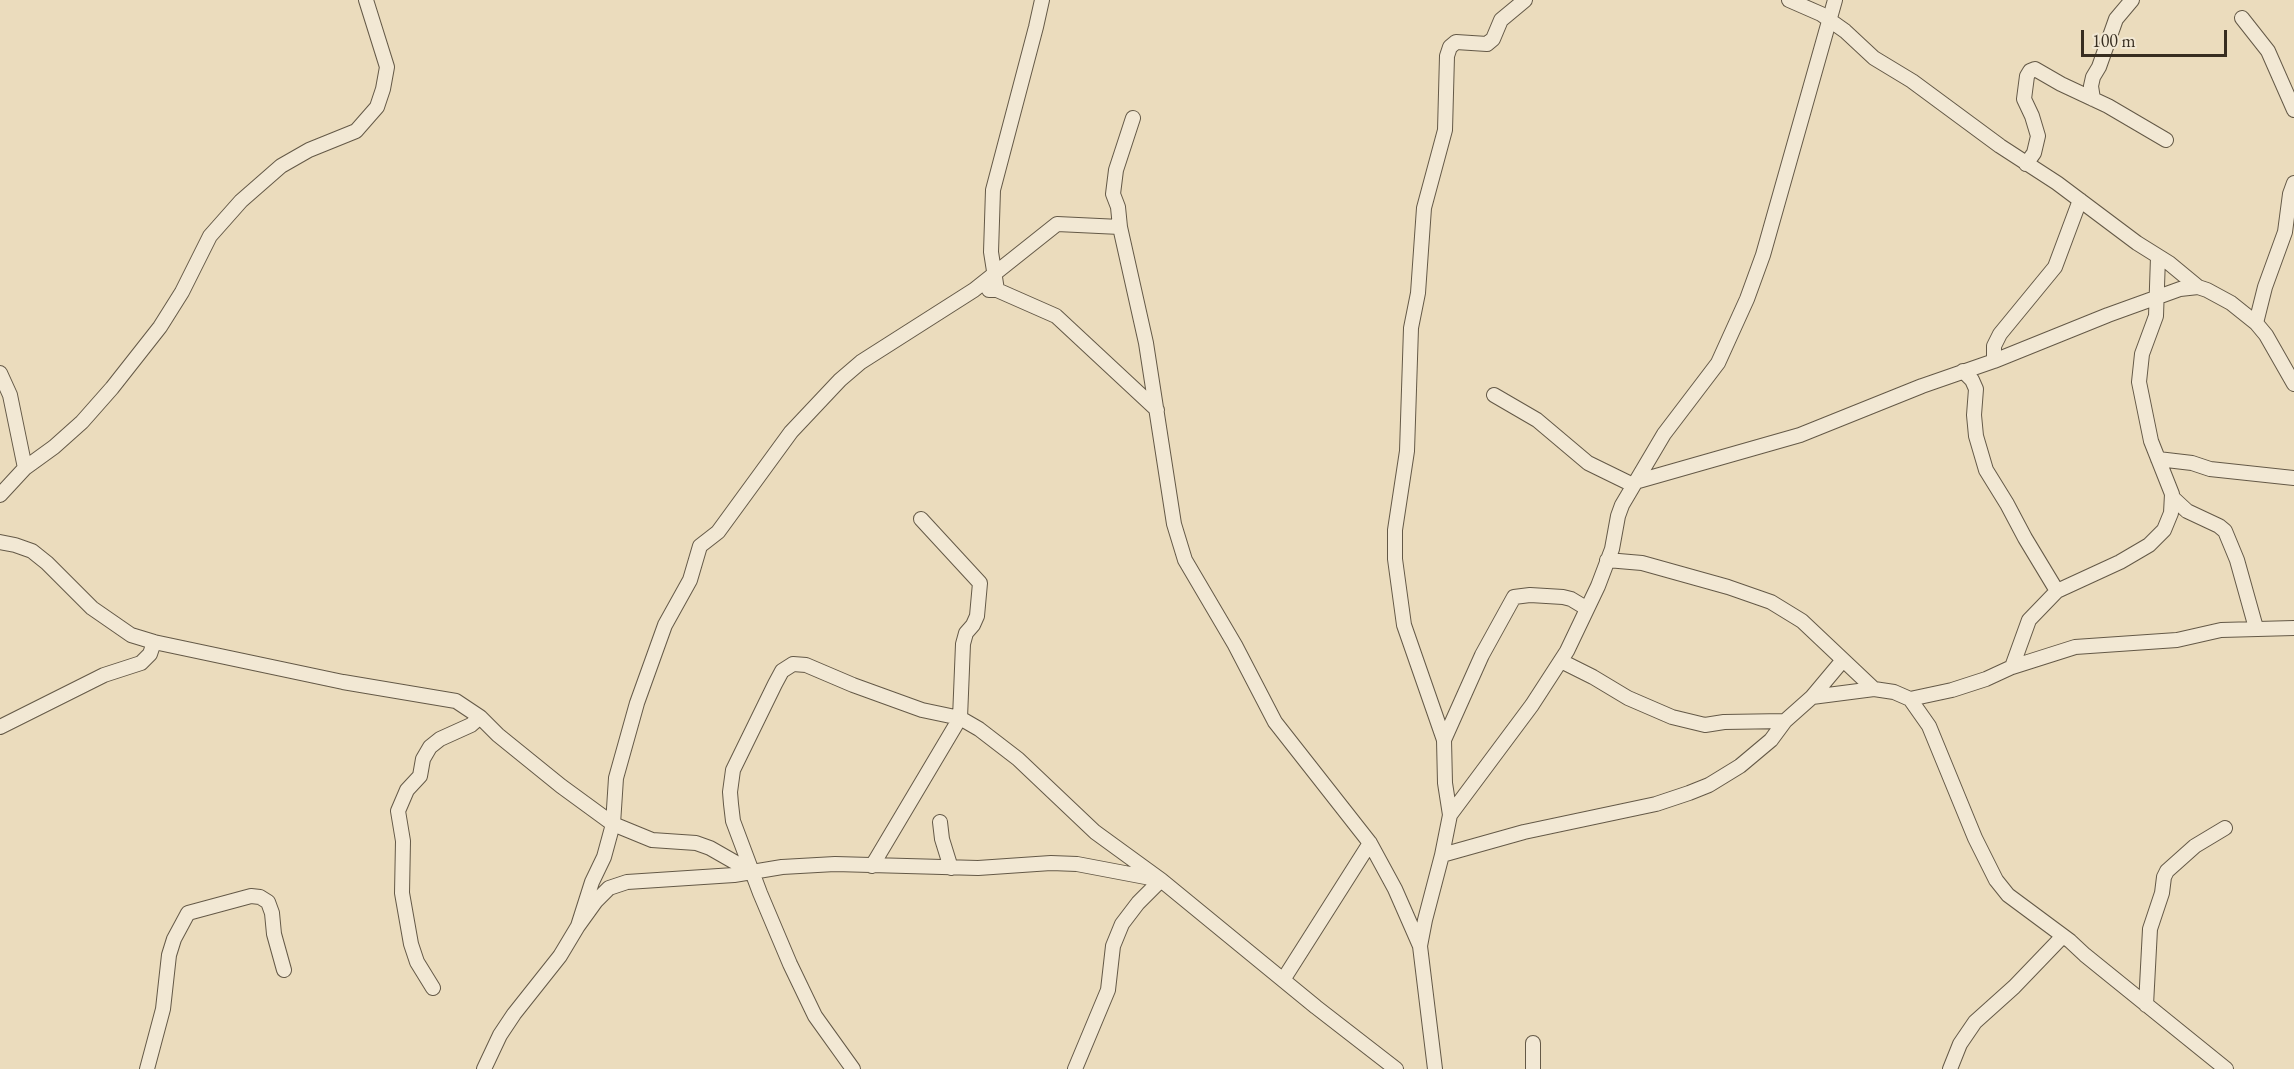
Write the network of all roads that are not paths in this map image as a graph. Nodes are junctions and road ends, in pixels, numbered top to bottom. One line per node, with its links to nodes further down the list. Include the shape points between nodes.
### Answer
1 (366, 0): 31 (street, via 387,68 376,107 356,130 281,166 241,201 210,236 160,327 112,388 82,422)
2 (1042, 0): 18 (street, via 993,190)
3 (1525, 0): 54 (street, via 1501,20 1487,44 1456,42 1450,47 1445,130 1422,222 1418,293 1410,339 1407,451 1395,530 1395,559 1404,625)
4 (1789, 0): 8 (street)
5 (1834, 0): 8 (street)
6 (2132, 0): 9 (street, via 2116,19 2093,77)
7 (2242, 18): 10 (street, via 2268,51)
8 (1828, 20): 13 (street, via 1874,58); 33 (street, via 1766,247 1747,299 1714,370 1684,407)
9 (2094, 99): 12 (street); 13 (street, via 2037,70 2030,71 2024,99 2038,136 2034,153)
10 (2294, 110)
11 (1133, 118): 16 (street, via 1113,183)
12 (2166, 140)
13 (2026, 164): 15 (street)
14 (2294, 183): 23 (street, via 2285,232)
15 (2080, 200): 17 (street); 24 (street, via 2055,267 2000,334 1994,346)
16 (1120, 227): 18 (street, via 1057,224); 29 (street)
17 (2158, 257): 19 (street); 22 (street)
18 (993, 275): 20 (street); 21 (street)
19 (2198, 287): 22 (street); 23 (street, via 2223,298)
20 (974, 290): 21 (street); 57 (street, via 861,362 840,380 790,432 718,532 700,546 690,580 665,626 637,703 616,778)
21 (997, 290): 29 (street, via 1056,316)
22 (2158, 297): 24 (street); 30 (street, via 2154,324 2139,362 2148,431)
23 (2256, 323): 27 (street)
24 (1994, 361): 25 (street)
25 (1963, 371): 33 (street, via 1773,445); 39 (street, via 1976,389 1976,436 1986,470)
26 (0, 373): 31 (street, via 10,395)
27 (2294, 384)
28 (1494, 395): 33 (street, via 1537,420 1588,463)
29 (1157, 410): 59 (street, via 1174,524 1185,560 1275,722)
30 (2158, 459): 32 (street, via 2210,469); 35 (street)
31 (25, 468): 34 (street)
32 (2294, 477)
33 (1634, 484): 38 (street, via 1620,510)
34 (0, 495)
35 (2173, 498): 39 (street, via 2169,521 2156,539 2120,562); 41 (street, via 2187,512 2225,531)
36 (921, 519): 51 (street, via 980,583 977,616 963,644)
37 (0, 542): 43 (street, via 32,551 92,608 131,635)
38 (1607, 560): 40 (street); 44 (street, via 1642,563 1771,602 1802,621)
39 (2057, 591): 46 (street, via 2030,620)
40 (1586, 608): 45 (street); 54 (street, via 1563,597 1514,597)
41 (2256, 628): 42 (street); 46 (street, via 2149,643 2079,646)
42 (2294, 628)
43 (154, 642): 50 (street, via 343,682 456,701); 53 (street, via 141,663 104,675)
44 (1843, 660): 47 (street); 48 (street)
45 (1561, 662): 52 (street, via 1672,717 1705,725); 55 (street)
46 (2012, 667): 49 (street, via 1952,690)
47 (1874, 689): 48 (street); 49 (street)
48 (1812, 697): 52 (street)
49 (1910, 699): 66 (street, via 1929,726 1996,880 2008,895)
50 (480, 717): 57 (street); 70 (street, via 430,747 420,776 407,790 398,811 403,841 402,893 409,934 417,962)
51 (960, 718): 61 (street); 63 (street, via 890,699 806,665 793,664 782,671 731,781 733,821); 64 (street, via 1018,759 1095,832)
52 (1785, 721): 60 (street, via 1771,740 1734,770 1689,793)
53 (0, 727)
54 (1444, 740): 55 (street)
55 (1450, 815): 60 (street)
56 (940, 822): 62 (street)
57 (613, 824): 63 (street, via 652,840 696,843); 65 (street, via 608,848)
58 (2225, 828): 71 (street, via 2195,846 2164,877 2150,929)
59 (1370, 843): 67 (street); 69 (street)
60 (1442, 855): 67 (street)
61 (872, 866): 62 (street); 63 (street, via 835,864)
62 (951, 868): 64 (street, via 1077,864)
63 (752, 872): 65 (street, via 627,882 609,888); 75 (street, via 815,1016)
64 (1161, 880): 69 (street); 76 (street, via 1122,924 1113,946 1108,990)
65 (578, 926): 74 (street, via 560,956 509,1021)
66 (2063, 936): 71 (street); 80 (street, via 1975,1022)
67 (1420, 946): 78 (street)
68 (284, 970): 73 (street, via 272,913 268,902 260,897 188,913 169,955 163,1009)
69 (1283, 980): 77 (street)
70 (433, 988)
71 (2146, 1005): 81 (street)
72 (1533, 1043): 79 (street)
73 (147, 1069)
74 (484, 1069)
75 (853, 1069)
76 (1075, 1069)
77 (1396, 1069)
78 (1435, 1069)
79 (1533, 1069)
80 (1950, 1069)
81 (2226, 1069)

